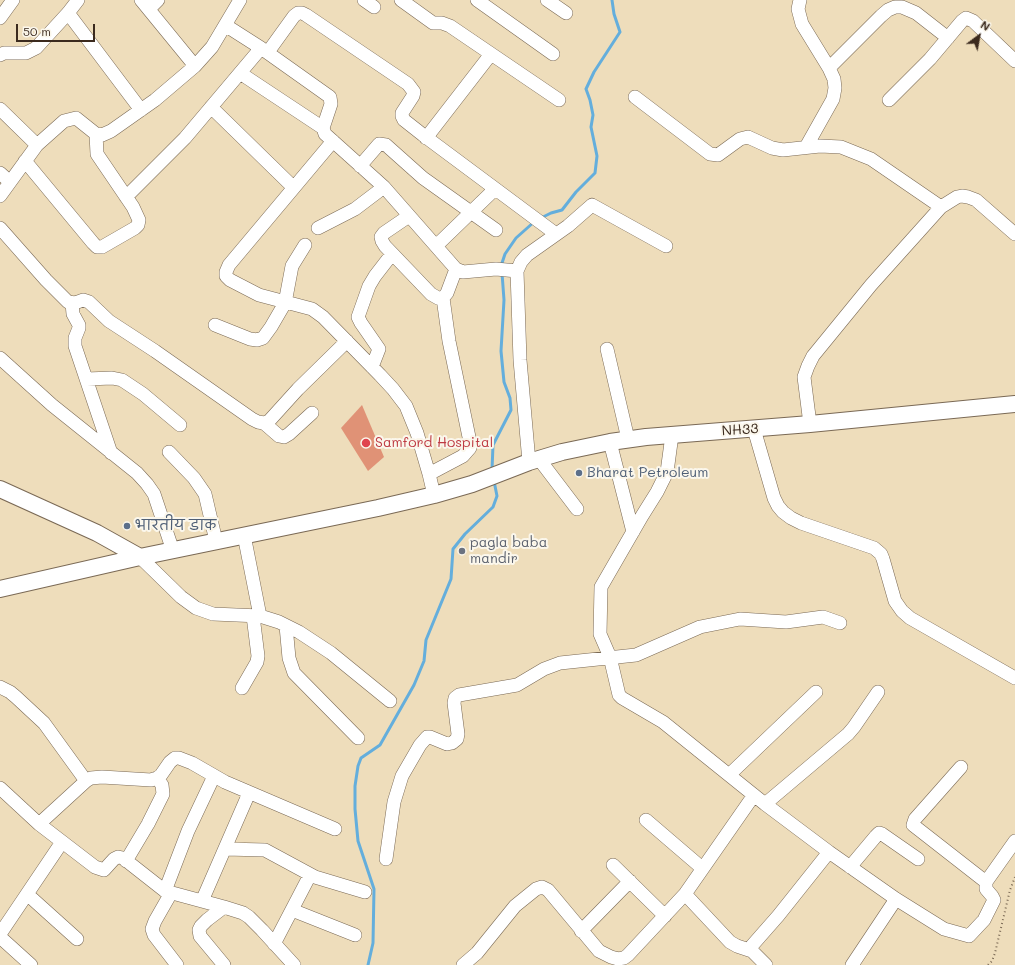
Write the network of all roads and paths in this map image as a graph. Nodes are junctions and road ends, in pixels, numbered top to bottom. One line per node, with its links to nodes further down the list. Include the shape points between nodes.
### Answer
1 (78, 0): 8 (street)
2 (240, 0): 10 (street)
3 (401, 0): 13 (street, via 433,23 450,26)
4 (478, 0): 14 (street)
5 (547, 0): 9 (street)
6 (800, 0): 18 (street, via 798,9 802,24)
7 (149, 3): 17 (street)
8 (68, 13): 15 (street, via 36,48 26,53); 25 (street)
9 (566, 14)
10 (225, 25): 12 (street); 17 (street, via 212,47)
11 (948, 38): 16 (street, via 964,19 968,18); 18 (street, via 916,13 895,7 881,16); 22 (street)
12 (264, 50): 19 (street); 26 (street, via 330,96 331,104); 28 (street, via 294,16 298,13 306,15 411,87 413,96 402,116)
13 (491, 54): 21 (street); 28 (street)
14 (553, 54)
15 (0, 55)
16 (1015, 61)
17 (195, 66): 25 (street)
18 (830, 68): 31 (street, via 835,88 833,99)
19 (240, 72): 23 (street); 26 (street)
20 (634, 97): 31 (street, via 705,152 713,155 718,155 740,139 748,137 778,149)
21 (559, 100)
22 (889, 100)
23 (211, 107): 36 (street); 40 (street, via 185,138)
24 (0, 109): 30 (street)
25 (141, 110): 27 (street, via 111,131 102,135)
26 (323, 128): 29 (street, via 325,134)
27 (96, 134): 30 (street, via 76,118 64,121); 40 (street, via 97,154)
28 (426, 138): 38 (street)
29 (333, 141): 33 (street); 36 (street)
30 (38, 145): 32 (street)
31 (806, 148): 41 (street, via 841,147 860,154)
32 (25, 161): 35 (street); 40 (street, via 97,247 108,244 138,225 137,215)
33 (360, 166): 37 (street); 42 (street, via 376,147 383,143 424,178)
34 (0, 172): 35 (street)
35 (10, 182): 39 (street)
36 (293, 187): 57 (street, via 226,272 230,280 259,295)
37 (384, 187): 43 (street); 45 (street, via 355,209)
38 (495, 189): 42 (street); 47 (street)
39 (0, 196)
40 (126, 197)
41 (941, 207): 48 (street, via 957,197 968,197 976,200); 67 (street, via 871,285 813,356 804,377)
42 (471, 212): 46 (street); 50 (street)
43 (409, 216): 50 (street); 52 (street, via 382,237 382,241)
44 (0, 228): 56 (street, via 60,295)
45 (318, 228)
46 (496, 230)
47 (556, 234): 51 (street, via 592,205); 54 (street, via 527,255)
48 (1015, 234)
49 (305, 244): 57 (street, via 292,266)
50 (436, 246): 53 (street)
51 (666, 246)
52 (392, 254): 55 (street, via 431,294); 62 (street, via 369,286 358,317 379,349)
53 (456, 269): 54 (street, via 463,272); 55 (street)
54 (514, 270): 75 (street, via 520,360)
55 (443, 298): 76 (street, via 470,448 463,456)
56 (72, 303): 63 (street, via 73,314 79,324 74,338 75,346); 66 (street, via 83,300 89,302 109,321 252,419)
57 (285, 303): 58 (street, via 266,335 257,340); 59 (street, via 312,309)
58 (215, 326)
59 (347, 341): 62 (street); 66 (street, via 269,421)
60 (607, 349): 71 (street)
61 (0, 358): 74 (street)
62 (372, 367): 76 (street, via 406,406)
63 (87, 379): 68 (street, via 122,380); 74 (street)
64 (1013, 407): 67 (main road, NH33)
65 (312, 413): 66 (street, via 284,436 279,436)
66 (264, 423)
67 (810, 424): 69 (main road, NH33)
68 (180, 425)
69 (754, 429): 70 (main road, NH33); 90 (street, via 774,498 783,512 801,523 874,548 881,554 895,601 902,611)
70 (672, 435): 71 (main road, NH33); 80 (street, via 667,472)
71 (628, 439): 72 (main road, NH33)
72 (610, 442): 75 (main road, NH33); 80 (street)
73 (169, 452): 82 (street, via 194,478 205,494)
74 (111, 453): 83 (street, via 136,473 154,494)
75 (534, 461): 78 (main road, NH33); 79 (street)
76 (429, 474): 78 (street)
77 (0, 489): 84 (main road, via 97,533)
78 (434, 495): 81 (main road, NH33, via 363,512)
79 (577, 509)
80 (633, 532): 89 (street, via 601,587 600,634)
81 (244, 535): 82 (main road, NH33); 86 (street)
82 (216, 541): 83 (main road, NH33)
83 (173, 551): 84 (main road, NH33)
84 (140, 557): 85 (main road, NH33); 86 (street, via 196,608 213,614)
85 (0, 589)
86 (257, 616): 88 (street); 92 (street, via 257,662)
87 (840, 623): 89 (street, via 823,617 786,622 740,619 700,627 636,655)
88 (286, 626): 95 (street, via 331,653); 96 (street, via 289,658 294,673)
89 (610, 657): 98 (street, via 617,691 622,698 663,722); 113 (street, via 560,663 517,685 459,695 455,698 457,739 447,744 427,738 420,745 402,776 394,802)
90 (1015, 678)
91 (0, 687): 101 (street, via 10,692 44,723)
92 (242, 688)
93 (816, 692): 98 (street)
94 (878, 692): 105 (street, via 848,734)
95 (390, 701)
96 (358, 738)
97 (961, 767): 122 (street, via 915,819 913,825)
98 (729, 775): 104 (street)
99 (214, 776): 100 (street, via 192,763 175,758); 103 (street); 123 (street, via 188,831)
100 (157, 778): 101 (street, via 151,780 102,777); 115 (street, via 162,785 163,794)
101 (86, 781): 107 (street)
102 (0, 788): 107 (street)
103 (249, 793): 108 (street); 111 (street)
104 (754, 795): 105 (street); 118 (street)
105 (765, 804): 112 (street)
106 (646, 820): 118 (street)
107 (39, 824): 110 (street)
108 (335, 829)
109 (1015, 841): 122 (street)
110 (62, 842): 115 (street, via 100,869 104,870 118,857); 125 (street)
111 (225, 849): 119 (street, via 265,850); 128 (street)
112 (828, 852): 117 (street); 138 (street)
113 (386, 858)
114 (918, 859): 117 (street, via 879,833)
115 (126, 861): 123 (street)
116 (613, 865): 121 (street)
117 (850, 867): 127 (street)
118 (702, 868): 126 (street)
119 (310, 875): 124 (street); 130 (street)
120 (1015, 877): 146 (path, via 995,953)
121 (630, 881): 131 (street); 132 (street)
122 (986, 882): 127 (street, via 986,889 994,898 994,902 984,920 969,936 944,929)
123 (168, 892): 128 (street); 140 (street, via 152,929 157,940)
124 (365, 892)
125 (27, 894): 133 (street); 136 (street)
126 (686, 894): 131 (street); 138 (street, via 730,942)
127 (896, 899): 145 (street)
128 (202, 901): 129 (street)
129 (224, 907): 137 (street, via 249,917); 141 (street, via 199,930 200,936)
130 (292, 910): 134 (street); 137 (street)
131 (665, 916): 132 (street, via 624,958 618,959 604,954)
132 (581, 931): 143 (street, via 548,890 540,887 515,906 480,950)
133 (0, 934)
134 (355, 935)
135 (0, 938): 139 (street)
136 (77, 939)
137 (274, 944): 142 (street)
138 (749, 949): 144 (street)
139 (31, 965)
140 (177, 965)
141 (224, 965)
142 (294, 965)
143 (464, 965)
144 (766, 965)
145 (852, 965)
146 (988, 965)

